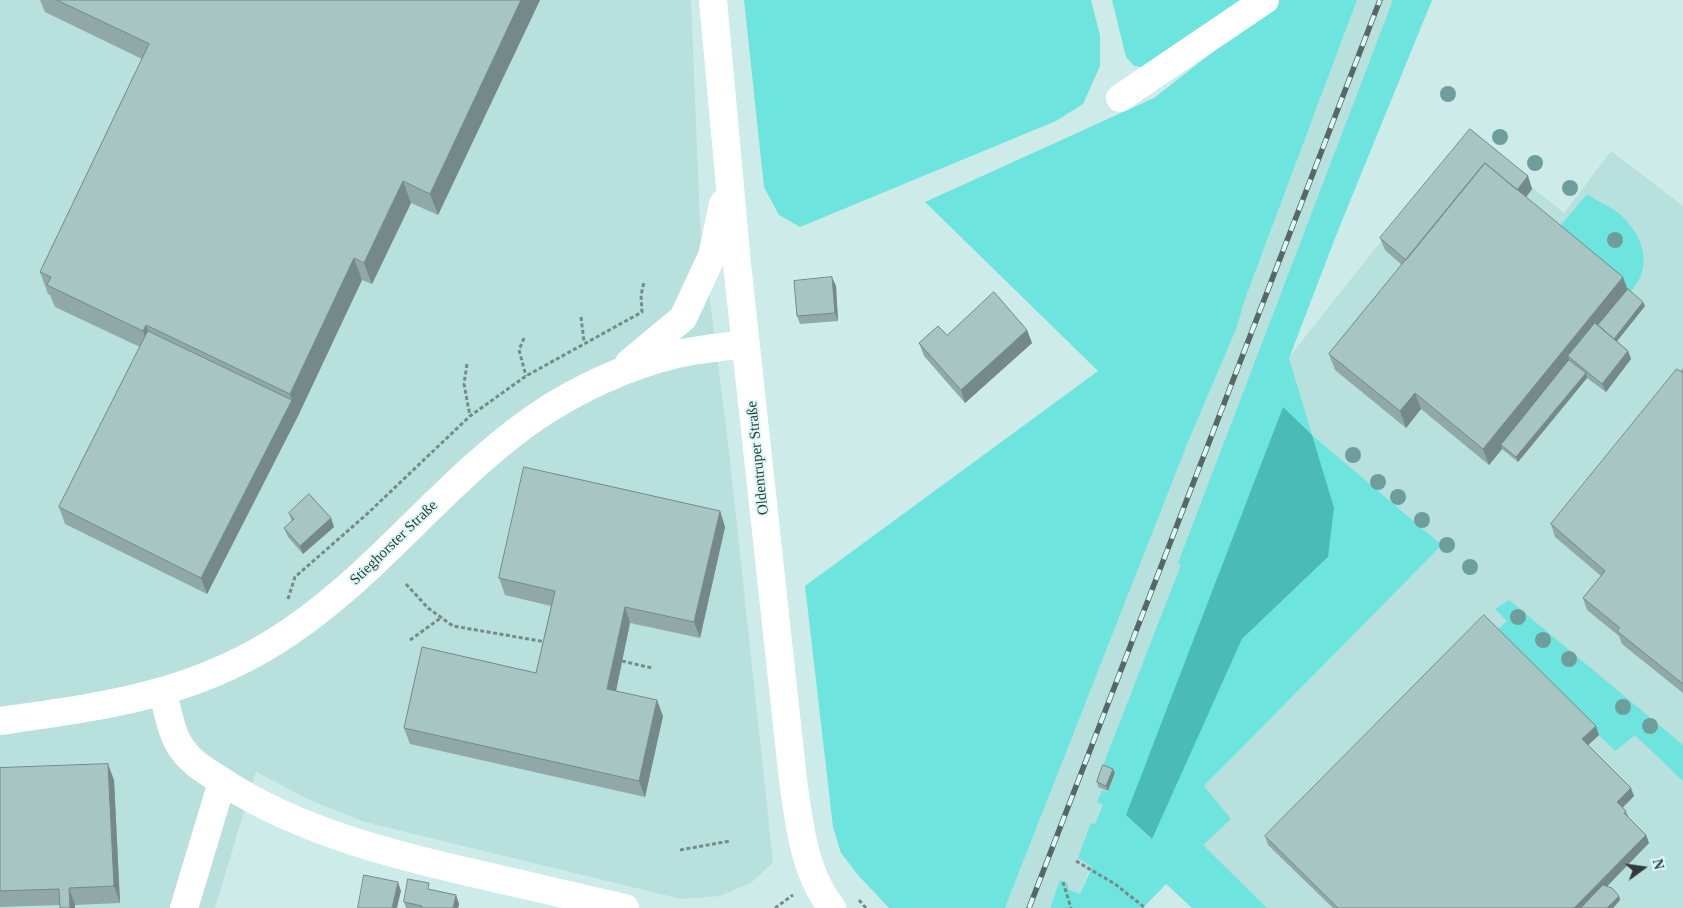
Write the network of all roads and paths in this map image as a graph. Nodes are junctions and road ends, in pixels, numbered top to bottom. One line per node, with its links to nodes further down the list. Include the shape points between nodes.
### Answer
1 (712, 0): 4 (street, Oldentruper Straße)
2 (1265, 0): 3 (street)
3 (1120, 98)
4 (728, 181): 9 (street, Oldentruper Straße); 12 (street, Stieghorster Straße, via 712,256 683,318)
5 (644, 282): 8 (path, via 642,312)
6 (581, 317): 8 (path)
7 (524, 338): 11 (path, via 520,350)
8 (584, 342): 11 (path)
9 (746, 344): 12 (street, Stieghorster Straße, via 676,354); 33 (street, Oldentruper Straße, via 798,815 811,870)
10 (467, 364): 13 (path, via 464,384)
11 (526, 376): 13 (path)
12 (613, 376): 21 (street, Stieghorster Straße, via 570,396 516,432 477,465 363,575 298,627 232,666)
13 (470, 416): 15 (path, via 295,577)
14 (406, 584): 16 (path, via 428,608)
15 (288, 600)
16 (442, 617): 17 (path); 18 (path, via 453,626)
17 (410, 640)
18 (552, 642)
19 (622, 661): 20 (path)
20 (652, 668)
21 (163, 693): 22 (street, Stieghorster Straße, via 106,706); 23 (street, via 182,750)
22 (0, 721)
23 (225, 783): 30 (street, via 219,792); 31 (street, via 309,826 361,844)
24 (730, 841): 25 (path)
25 (680, 850)
26 (1076, 861): 29 (path, via 1115,884)
27 (1063, 882): 34 (path)
28 (791, 886): 32 (path, via 795,894)
29 (1144, 907)
30 (184, 908)
31 (625, 908)
32 (775, 908)
33 (832, 908)
34 (1071, 908)

